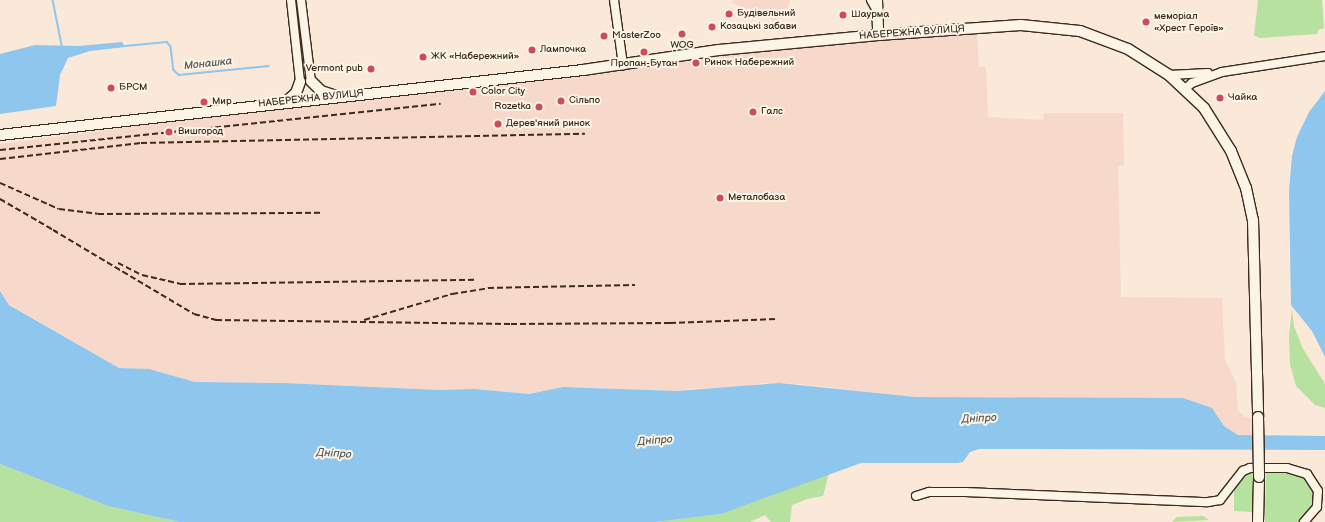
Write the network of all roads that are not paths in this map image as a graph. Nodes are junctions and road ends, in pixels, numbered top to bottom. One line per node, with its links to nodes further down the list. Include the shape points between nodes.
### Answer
1 (291, 0): 9 (street)
2 (301, 0): 8 (street)
3 (614, 0): 11 (street)
4 (871, 0): 6 (street)
5 (877, 0): 6 (main road)
6 (877, 11): 7 (main road)
7 (878, 35): 11 (main road, НАБЕРЕЖНА ВУЛИЦЯ, via 719,50); 13 (main road, НАБЕРЕЖНА ВУЛИЦЯ, via 1007,26 1064,28 1113,42)
8 (307, 48): 9 (street); 14 (street)
9 (297, 49): 15 (street)
10 (1325, 56): 12 (street)
11 (623, 65): 17 (main road, НАБЕРЕЖНА ВУЛИЦЯ)
12 (1222, 72): 13 (street); 16 (street, via 1192,83)
13 (1169, 75): 16 (main road, НАБЕРЕЖНА ВУЛИЦЯ)
14 (311, 81): 17 (main road, via 321,91); 18 (main road)
15 (300, 82): 18 (main road); 19 (main road, via 296,93)
16 (1185, 89): 22 (main road, НАБЕРЕЖНА ВУЛИЦЯ, bridge, via 1211,117 1231,151 1250,204 1256,270)
17 (335, 96): 18 (main road, НАБЕРЕЖНА ВУЛИЦЯ)
18 (309, 99): 19 (main road, НАБЕРЕЖНА ВУЛИЦЯ)
19 (287, 101): 20 (main road, НАБЕРЕЖНА ВУЛИЦЯ)
20 (0, 135)
21 (916, 496): 23 (street, via 929,492 965,492 1208,502 1220,500 1243,471 1250,468 1287,468 1307,474 1318,491 1317,507)
22 (1258, 522)
23 (1304, 522)

